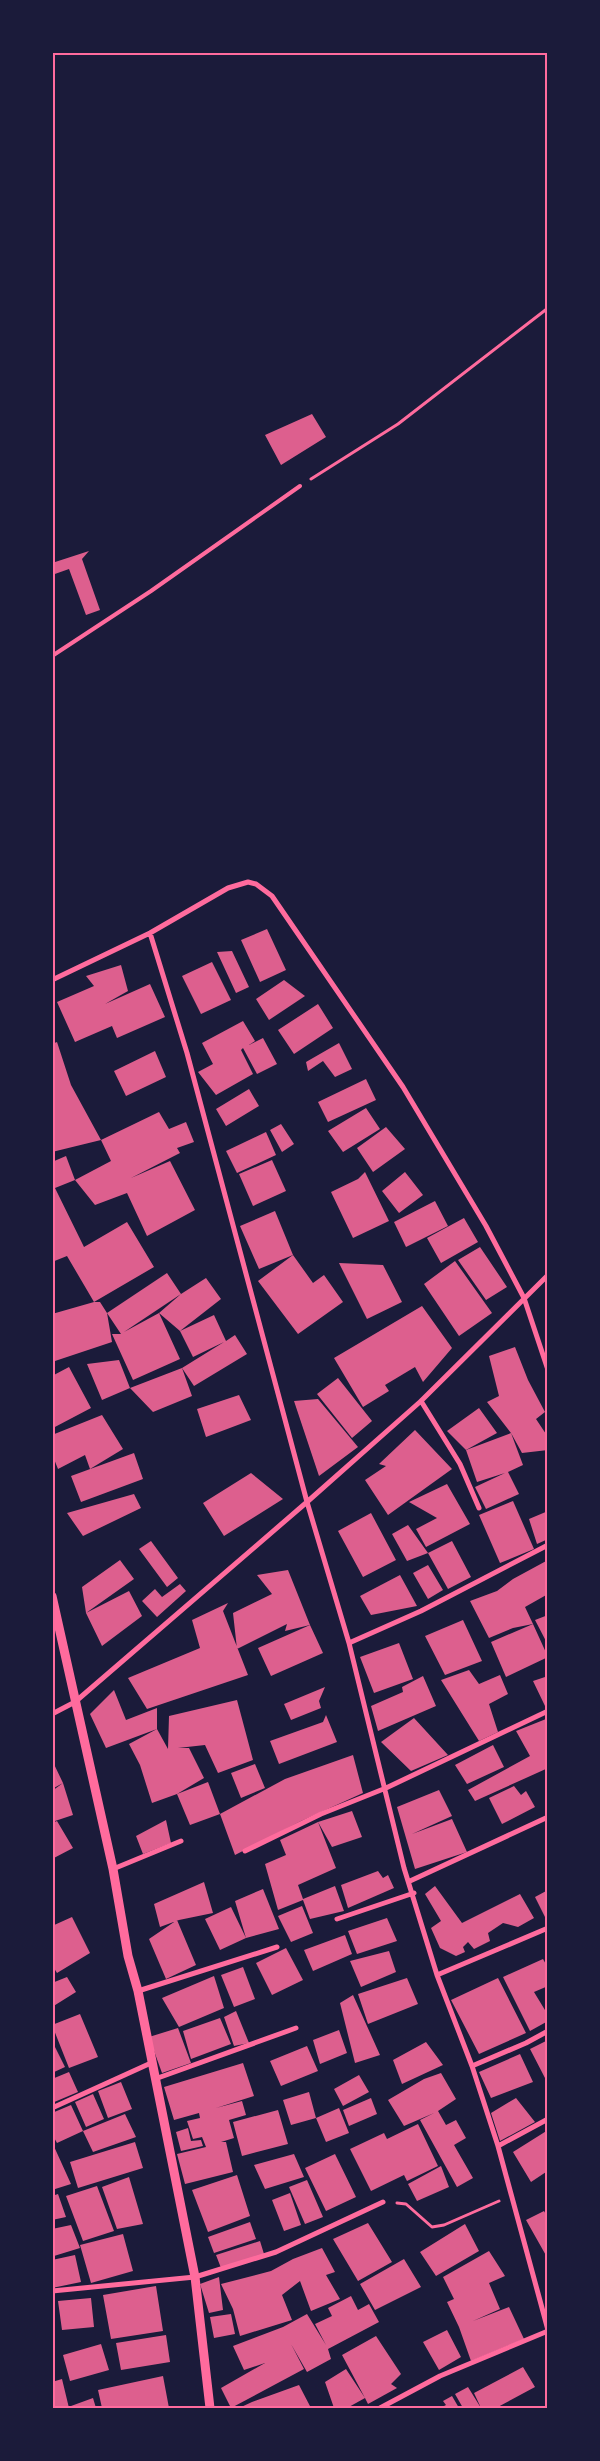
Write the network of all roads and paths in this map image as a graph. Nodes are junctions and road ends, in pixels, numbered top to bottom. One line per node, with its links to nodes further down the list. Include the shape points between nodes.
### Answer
1 (548, 308): 2 (path, via 398,424)
2 (300, 486): 3 (lane)
3 (52, 656)
4 (150, 933): 5 (street); 7 (street, via 201,901 239,883 256,884 272,896 403,1087 486,1226); 10 (street, via 228,1201)
5 (52, 980)
6 (548, 1274): 7 (street)
7 (524, 1298): 8 (street); 9 (street)
8 (548, 1370)
9 (421, 1400): 10 (street); 11 (street, via 460,1464)
10 (307, 1502): 14 (street); 15 (street)
11 (480, 1508)
12 (548, 1545): 14 (street, via 421,1611)
13 (52, 1596): 15 (street)
14 (349, 1643): 18 (street)
15 (75, 1702): 17 (street); 22 (street)
16 (548, 1711): 18 (street)
17 (52, 1714)
18 (386, 1788): 21 (street, via 321,1814); 23 (street)
19 (548, 1817): 23 (street)
20 (181, 1841): 22 (street)
21 (244, 1851)
22 (113, 1869): 29 (street, via 128,1956)
23 (410, 1882): 24 (street)
24 (414, 1893): 25 (street); 28 (street)
25 (337, 1919)
26 (548, 1928): 28 (street)
27 (277, 1947): 29 (street)
28 (437, 1975): 33 (street)
29 (138, 1991): 32 (street)
30 (296, 2028): 34 (street)
31 (548, 2030): 33 (street)
32 (151, 2063): 34 (street); 35 (street)
33 (472, 2066): 37 (street)
34 (154, 2080): 40 (street)
35 (52, 2108)
36 (548, 2119): 37 (street)
37 (498, 2146): 38 (street)
38 (511, 2196): 39 (path, via 444,2225 432,2227 406,2204); 42 (street)
39 (384, 2202): 40 (street, via 276,2252)
40 (194, 2277): 41 (street); 43 (street)
41 (52, 2291)
42 (548, 2330): 44 (street, via 440,2376)
43 (210, 2408)
44 (380, 2408)

